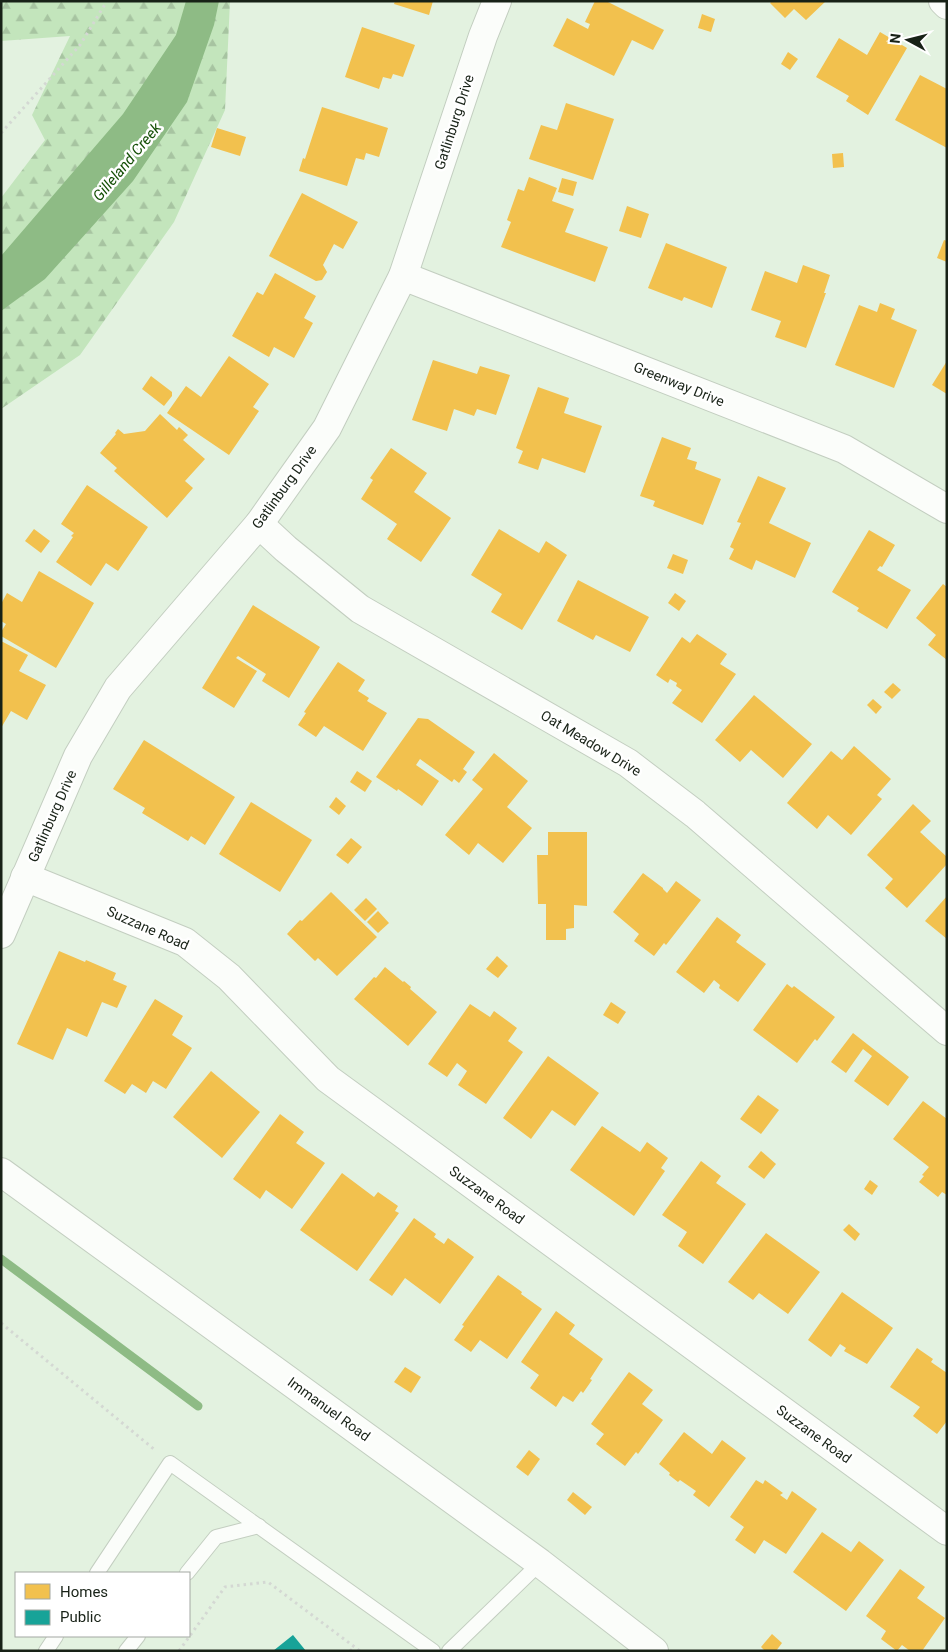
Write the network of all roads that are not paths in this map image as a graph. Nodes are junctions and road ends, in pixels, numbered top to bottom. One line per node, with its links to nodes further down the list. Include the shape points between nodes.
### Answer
1 (497, 1): 4 (street, Gatlinburg Drive, via 482,36)
2 (943, 1): 3 (street)
3 (947, 5)
4 (403, 276): 5 (street, Greenway Drive, via 844,449); 6 (street, Gatlinburg Drive, via 327,428)
5 (947, 509)
6 (259, 524): 7 (street, Gatlinburg Drive, via 118,688 78,756); 9 (street, Oat Meadow Drive, via 360,609 628,763 695,814)
7 (25, 877): 8 (street, Gatlinburg Drive); 12 (street, Suzzane Road, via 185,942 230,977 328,1079)
8 (1, 934)
9 (947, 1031)
10 (1, 1172): 13 (street, Immanuel Road)
11 (259, 1526): 14 (lane, via 170,1463); 15 (lane, via 216,1537); 20 (lane)
12 (947, 1531)
13 (540, 1563): 21 (lane); 22 (street, Immanuel Road)
14 (98, 1572)
15 (189, 1572)
16 (55, 1637): 18 (lane)
17 (137, 1637): 19 (lane)
18 (46, 1651)
19 (126, 1651)
20 (433, 1651)
21 (449, 1651)
22 (654, 1651)

